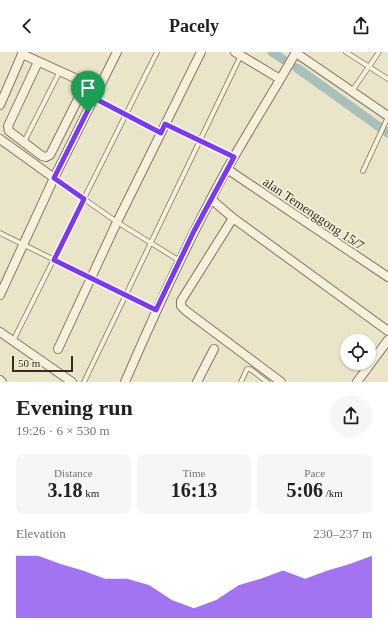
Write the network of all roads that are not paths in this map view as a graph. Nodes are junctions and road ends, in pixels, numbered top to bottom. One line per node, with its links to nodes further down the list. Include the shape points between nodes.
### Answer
1 (117, 52): 15 (street)
2 (157, 52): 19 (lane)
3 (201, 52): 21 (street)
4 (346, 52): 10 (lane)
5 (379, 52): 10 (lane)
6 (22, 53): 9 (street); 18 (street)
7 (296, 53): 12 (street); 16 (street)
8 (238, 54): 12 (street); 24 (lane)
9 (38, 62): 11 (street); 25 (street, via 8,126 9,131)
10 (369, 67): 13 (lane); 16 (lane)
11 (60, 71): 14 (street); 25 (lane)
12 (280, 79): 26 (street)
13 (388, 79)
14 (86, 83): 15 (street); 25 (street, via 50,155 42,156)
15 (99, 89): 17 (street)
16 (352, 92): 20 (street)
17 (94, 98): 19 (lane); 29 (street)
18 (0, 105)
19 (126, 115): 22 (lane); 30 (lane)
20 (388, 117): 28 (lane)
21 (165, 124): 22 (street); 24 (lane)
22 (161, 133): 33 (street)
23 (0, 139): 29 (street)
24 (200, 140): 26 (lane); 35 (lane)
25 (24, 142)
26 (234, 157): 27 (street)
27 (227, 169): 31 (street); 39 (street, alan Temenggong 15/7)
28 (363, 171)
29 (54, 178): 30 (lane); 36 (street)
30 (84, 199): 33 (lane); 37 (lane)
31 (211, 199): 32 (street); 38 (street)
32 (233, 218): 44 (street); 58 (street, via 181,300 182,306)
33 (117, 222): 35 (lane); 40 (street)
34 (0, 233): 36 (lane)
35 (150, 243): 38 (lane); 42 (lane)
36 (23, 245): 37 (lane); 41 (street)
37 (54, 260): 40 (lane); 47 (lane)
38 (180, 261): 43 (street)
39 (388, 277)
40 (91, 278): 42 (lane); 48 (street)
41 (0, 295)
42 (125, 295): 43 (lane); 53 (lane)
43 (156, 310): 54 (street)
44 (388, 331)
45 (0, 332): 47 (street)
46 (388, 340): 59 (street)
47 (13, 342): 52 (street)
48 (58, 349)
49 (214, 350): 55 (street)
50 (0, 380): 51 (street)
51 (2, 382)
52 (72, 382)
53 (84, 382)
54 (125, 382)
55 (197, 382)
56 (241, 382): 57 (lane, via 250,369)
57 (267, 382)
58 (281, 382)
59 (357, 382)

